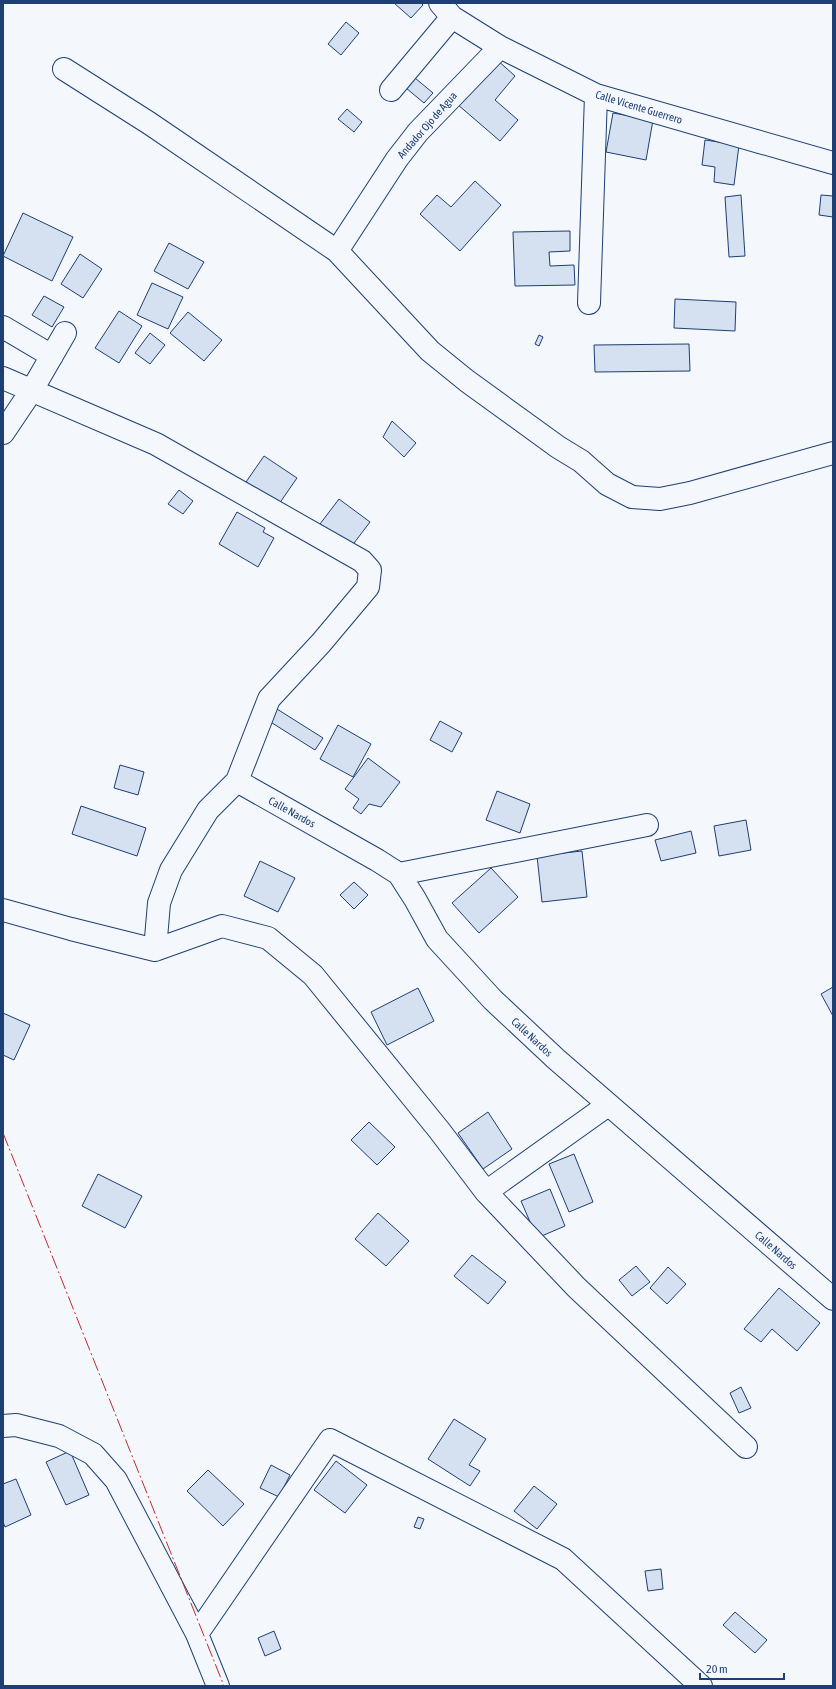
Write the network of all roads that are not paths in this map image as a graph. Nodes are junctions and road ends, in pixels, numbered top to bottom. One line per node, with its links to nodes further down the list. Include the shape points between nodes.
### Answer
1 (446, 10): 2 (street, Calle Vicente Guerrero); 4 (street)
2 (500, 47): 5 (street, Calle Vicente Guerrero); 7 (street, Andador Ojo de Agua, via 418,132 397,159)
3 (64, 69): 7 (street, via 149,123)
4 (391, 90)
5 (596, 96): 6 (street, Calle Vicente Guerrero); 8 (street)
6 (833, 163)
7 (337, 251): 15 (street, via 430,351 558,448 580,461 607,484 632,497 660,499 690,493)
8 (589, 302)
9 (3, 327): 11 (street)
10 (65, 333): 11 (street)
11 (52, 356): 13 (street)
12 (3, 378): 13 (street)
13 (32, 390): 14 (street); 16 (street, via 156,444 362,561 370,570 368,587 269,699)
14 (3, 433)
15 (833, 452)
16 (237, 781): 18 (street, Calle Nardos); 20 (street, via 208,810 171,870 159,903)
17 (647, 825): 18 (street)
18 (399, 874): 21 (street, Calle Nardos, via 437,940 493,1000)
19 (3, 910): 20 (street)
20 (155, 950): 22 (street, via 222,926 268,938 313,975)
21 (608, 1105): 22 (street); 23 (street, Calle Nardos)
22 (486, 1192): 25 (street, via 576,1287)
23 (833, 1299)
24 (3, 1426): 26 (street, via 16,1425 59,1436 93,1454 116,1480)
25 (746, 1447)
26 (197, 1634): 27 (street); 28 (street, via 330,1440 563,1559)
27 (218, 1686)
28 (701, 1686)

